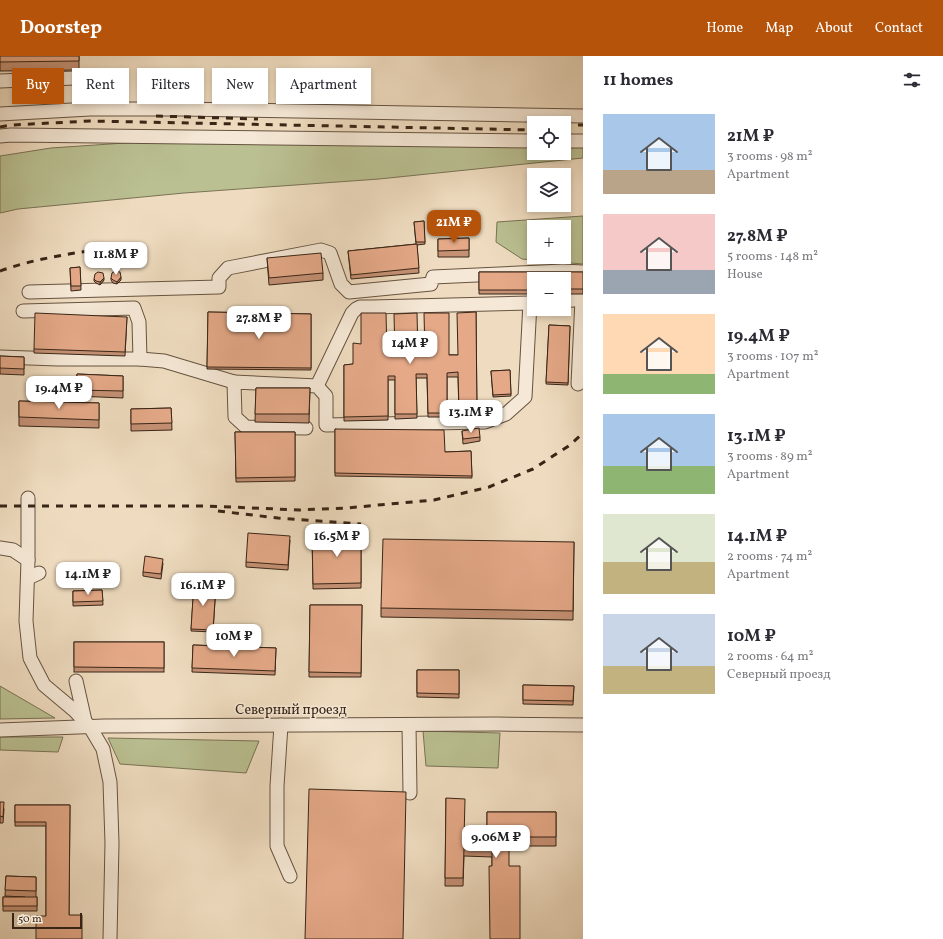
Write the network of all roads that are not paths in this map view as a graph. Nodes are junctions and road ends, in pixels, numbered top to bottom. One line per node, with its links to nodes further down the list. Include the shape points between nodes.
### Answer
1 (72, 78): 2 (street)
2 (0, 81)
3 (0, 114): 4 (street, via 90,109 180,109)
4 (583, 116)
5 (0, 136): 6 (street)
6 (527, 140)
7 (571, 141): 8 (street)
8 (583, 141)
9 (583, 272): 10 (street, via 433,277 431,284 349,292 342,284 330,253 322,250 228,268 219,278 219,287)
10 (29, 292)
11 (582, 299): 12 (street); 21 (street)
12 (571, 300)
13 (527, 303): 14 (street)
14 (466, 304): 17 (street); 22 (street, via 435,311 372,312 360,307 356,309)
15 (23, 311): 19 (street, via 134,308 139,322)
16 (531, 316): 22 (street, via 525,397 506,414 485,422 467,419 326,425 326,396)
17 (466, 317)
18 (0, 357): 19 (street)
19 (140, 359): 20 (street, via 164,361)
20 (234, 382): 22 (street); 23 (street, via 235,417 246,428)
21 (578, 384)
22 (317, 386)
23 (306, 428)
24 (28, 498): 26 (street)
25 (0, 548): 26 (street, via 13,550)
26 (28, 560): 28 (street, via 34,576 26,620 30,658 44,685)
27 (76, 681): 28 (street)
28 (87, 724): 29 (street, Северный проезд); 32 (street, Северный проезд); 35 (street, via 102,749 110,782)
29 (281, 725): 30 (street, Северный проезд); 34 (street, via 276,806 277,846)
30 (409, 725): 31 (street, Северный проезд); 33 (street)
31 (583, 725)
32 (0, 730)
33 (410, 793)
34 (290, 876)
35 (110, 939)

